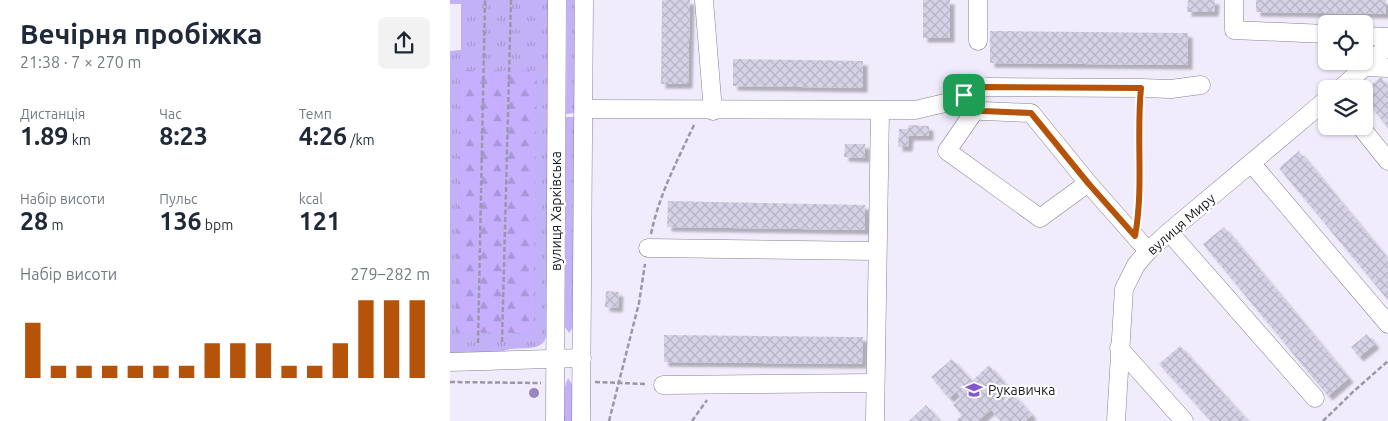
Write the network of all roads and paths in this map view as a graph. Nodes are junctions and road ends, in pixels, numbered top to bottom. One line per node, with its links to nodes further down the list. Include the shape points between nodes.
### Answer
1 (485, 0): 37 (path)
2 (511, 0): 36 (path)
3 (557, 0): 40 (street, вулиця Харківська)
4 (584, 0): 22 (street, вулиця Харківська)
5 (704, 0): 24 (street)
6 (978, 0): 11 (street)
7 (1234, 0): 8 (street, via 1234,30)
8 (1318, 34)
9 (1373, 36): 10 (street)
10 (1388, 37)
11 (978, 41)
12 (1388, 46): 13 (street)
13 (1373, 60)
14 (1373, 67): 15 (street)
15 (1388, 68)
16 (1362, 70): 17 (street)
17 (1351, 80)
18 (1201, 85): 19 (street)
19 (1141, 88): 20 (street, via 987,87); 31 (path, via 1138,140 1141,162)
20 (964, 95): 23 (street); 25 (street, via 931,108)
21 (1318, 107): 28 (street, вулиця Миру)
22 (584, 109): 24 (street); 39 (street, вулиця Харківська)
23 (976, 109): 29 (street, via 1031,113); 29 (street, via 948,150 1040,218)
24 (713, 110): 25 (street)
25 (880, 111): 33 (street)
26 (1367, 135): 27 (street)
27 (1388, 161)
28 (1252, 164): 30 (street, вулиця Миру); 35 (street)
29 (1088, 183): 31 (street)
30 (1169, 232): 34 (street, вулиця Миру); 49 (street)
31 (1135, 236): 34 (street)
32 (648, 248): 33 (street)
33 (876, 251): 46 (street)
34 (1148, 251): 38 (street, вулиця Миру, via 1136,265 1124,289)
35 (1388, 324)
36 (502, 342)
37 (478, 344)
38 (1119, 348): 54 (street, вулиця Миру); 55 (street)
39 (582, 358): 40 (street); 43 (street, вулиця Харківська)
40 (555, 360): 42 (street); 45 (street, вулиця Харківська)
41 (1388, 361): 56 (path)
42 (450, 362)
43 (582, 381): 48 (path); 51 (street, вулиця Харківська)
44 (450, 382): 45 (path)
45 (555, 383): 50 (street, вулиця Харківська)
46 (875, 383): 47 (street); 53 (street)
47 (718, 384): 48 (street); 52 (path)
48 (663, 385)
49 (1315, 398)
50 (555, 421)
51 (581, 421)
52 (692, 421)
53 (875, 421)
54 (1116, 421)
55 (1184, 421)
56 (1323, 421)

